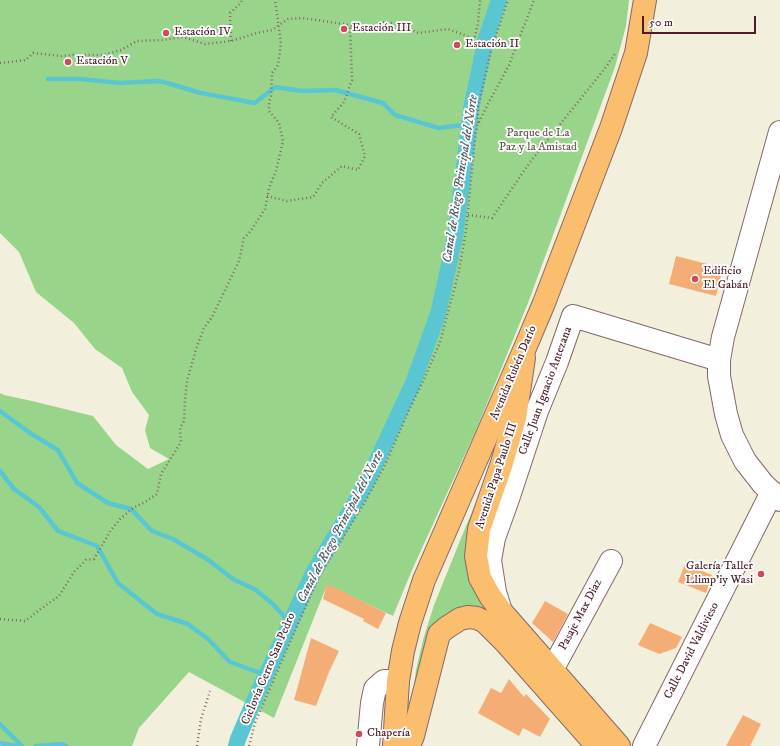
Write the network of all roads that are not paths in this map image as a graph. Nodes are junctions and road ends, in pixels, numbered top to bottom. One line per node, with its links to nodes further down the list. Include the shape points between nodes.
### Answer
1 (645, 0): 3 (main road, Avenida Rubén Darío, via 636,53 611,128)
2 (780, 132): 4 (street, via 723,337)
3 (525, 348): 7 (main road, Avenida Papa Paulo III, via 515,418 479,529 476,556 480,578); 9 (main road, Avenida Rubén Darío, via 424,580 410,623)
4 (719, 360): 5 (street, via 721,391 732,435 745,461); 7 (street, Calle Juan Ignacio Antezana, via 573,316 537,411 494,538 490,560)
5 (776, 496): 15 (street, Calle David Valdivieso)
6 (611, 561): 8 (street, Pasaje Max Diaz)
7 (501, 611): 8 (main road, Avenida Papa Paulo III)
8 (552, 670): 14 (main road, Avenida Papa Paulo III)
9 (398, 681): 10 (street, via 384,681 375,689); 11 (main road, Avenida Rubén Darío)
10 (368, 746)
11 (394, 746)
12 (409, 746): 13 (main road, via 439,634 460,619 468,618 477,618 485,622)
13 (597, 746)
14 (619, 746)
15 (644, 746)

